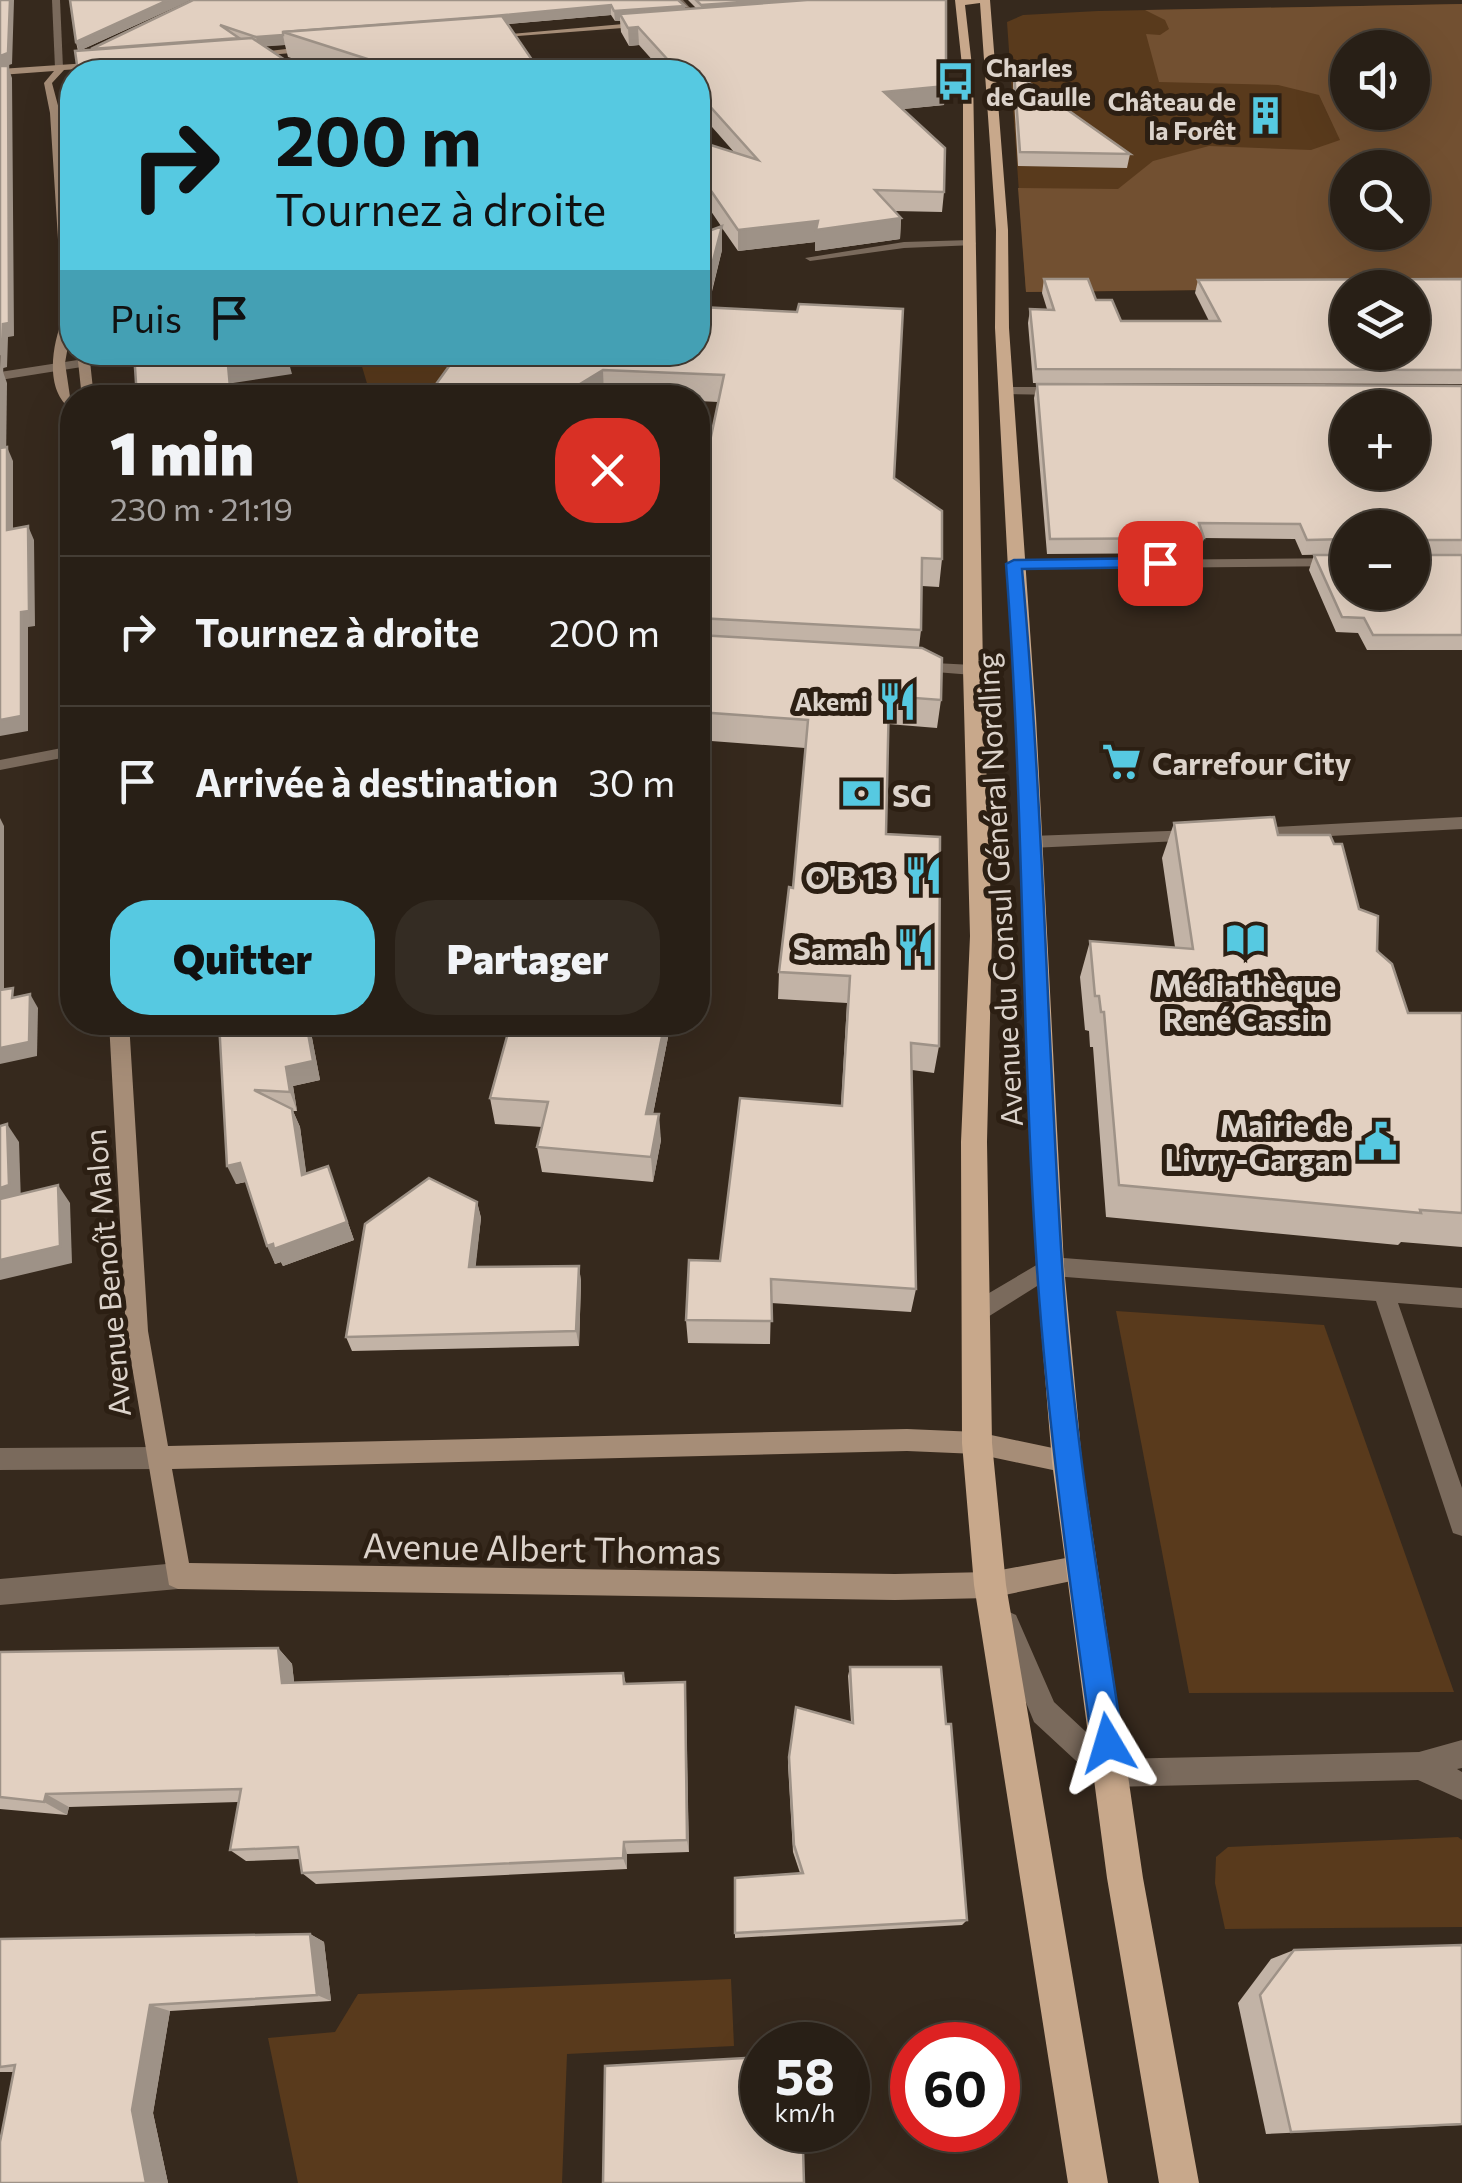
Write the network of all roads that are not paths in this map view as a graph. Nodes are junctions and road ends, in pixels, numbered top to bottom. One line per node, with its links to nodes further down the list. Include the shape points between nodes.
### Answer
1 (56, 0): 14 (street)
2 (678, 0): 6 (street)
3 (985, 0): 4 (main road); 27 (main road, Avenue du Consul Général Nordling, via 1002,230)
4 (956, 1): 20 (main road, Avenue du Consul Général Nordling, via 968,75)
5 (719, 19): 6 (main road)
6 (700, 20): 7 (main road)
7 (684, 22)
8 (650, 24): 9 (main road)
9 (483, 36)
10 (332, 48): 12 (main road)
11 (87, 54): 13 (main road)
12 (235, 55)
13 (75, 60)
14 (59, 68): 15 (main road); 16 (main road); 18 (main road, via 48,83)
15 (0, 72)
16 (60, 72)
17 (60, 100): 18 (main road)
18 (56, 112): 19 (main road)
19 (60, 167)
20 (970, 251): 20 (street, via 904,245 810,258 843,262); 32 (main road, Avenue du Consul Général Nordling)
21 (60, 335): 22 (main road)
22 (60, 365)
23 (63, 365): 24 (street)
24 (60, 366): 25 (street); 26 (main road)
25 (0, 376)
26 (62, 385)
27 (1005, 391): 28 (street); 30 (main road, Avenue du Consul Général Nordling)
28 (1075, 391)
29 (1330, 562): 30 (street)
30 (1014, 564): 36 (main road, Avenue du Consul Général Nordling)
31 (904, 666): 32 (street)
32 (973, 670): 41 (main road, Avenue du Consul Général Nordling, via 981,936)
33 (60, 753): 34 (street)
34 (0, 765)
35 (1462, 823): 36 (street)
36 (1031, 842): 38 (main road, Avenue du Consul Général Nordling)
37 (120, 1035): 43 (main road, Avenue Benoît Malon, via 138,1331)
38 (1050, 1266): 39 (street); 41 (street); 45 (main road, Avenue du Consul Général Nordling)
39 (1384, 1293): 40 (street); 46 (street)
40 (1462, 1298)
41 (975, 1313): 42 (main road, Avenue du Consul Général Nordling)
42 (977, 1443): 43 (main road); 45 (main road); 49 (main road, Avenue du Consul Général Nordling)
43 (158, 1458): 44 (street); 48 (main road, Avenue Benoît Malon)
44 (0, 1459)
45 (1067, 1462): 47 (main road, Avenue du Consul Général Nordling)
46 (1462, 1524)
47 (1082, 1568): 49 (main road, Avenue Albert Thomas); 53 (main road, Avenue du Consul Général Nordling)
48 (178, 1576): 49 (main road, Avenue Albert Thomas); 50 (street, Avenue Albert Thomas)
49 (990, 1585): 53 (street, via 1044,1712); 55 (main road, Avenue du Consul Général Nordling)
50 (0, 1592)
51 (1462, 1754): 52 (street)
52 (1419, 1766): 53 (street); 54 (street)
53 (1110, 1773): 56 (main road, Avenue du Consul Général Nordling)
54 (1462, 1786)
55 (1088, 2183)
56 (1179, 2183)

